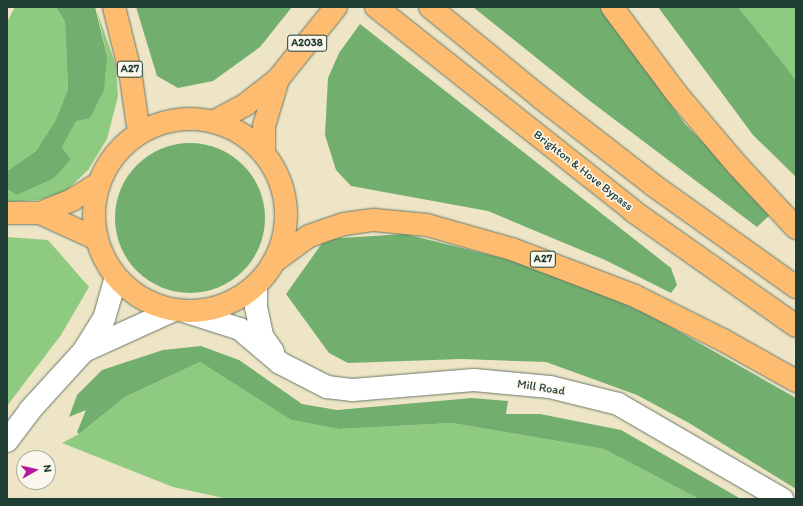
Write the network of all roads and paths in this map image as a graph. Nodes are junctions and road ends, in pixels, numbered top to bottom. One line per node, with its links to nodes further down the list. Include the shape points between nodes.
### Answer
1 (114, 7): 8 (main road, A27, via 130,71)
2 (336, 7): 6 (main road, A2038)
3 (376, 7): 20 (main road, Brighton & Hove Bypass, via 634,211)
4 (430, 7): 18 (main road, via 647,180)
5 (612, 7): 13 (main road, via 676,93 738,166)
6 (278, 79): 7 (main road, A2038, via 245,105); 9 (main road, A2038, via 264,126)
7 (215, 122): 8 (main road, via 182,119 163,122); 9 (main road, via 242,133)
8 (139, 133): 10 (main road, via 115,155)
9 (264, 152): 15 (main road, via 279,176 286,204 285,232)
10 (99, 183): 12 (main road, via 72,200); 14 (main road, via 94,211)
11 (7, 213): 12 (main road)
12 (40, 213): 14 (main road)
13 (796, 228)
14 (97, 239): 16 (main road, via 104,259)
15 (276, 260): 17 (main road); 23 (main road, A27, via 309,236 344,224 374,220 427,226 512,249 609,285 681,318)
16 (116, 277): 19 (main road, via 132,292 152,304); 21 (street, via 104,319)
17 (256, 286): 19 (main road, via 236,300 212,309); 22 (street, Mill Road, via 256,307 262,336)
18 (796, 287)
19 (180, 311): 21 (street); 22 (street, Mill Road, via 240,329)
20 (796, 326)
21 (83, 352): 24 (street, via 33,405)
22 (280, 363): 25 (street, Mill Road, via 327,387 340,389 474,380 550,387 618,404)
23 (796, 381)
24 (7, 441)
25 (782, 499)

